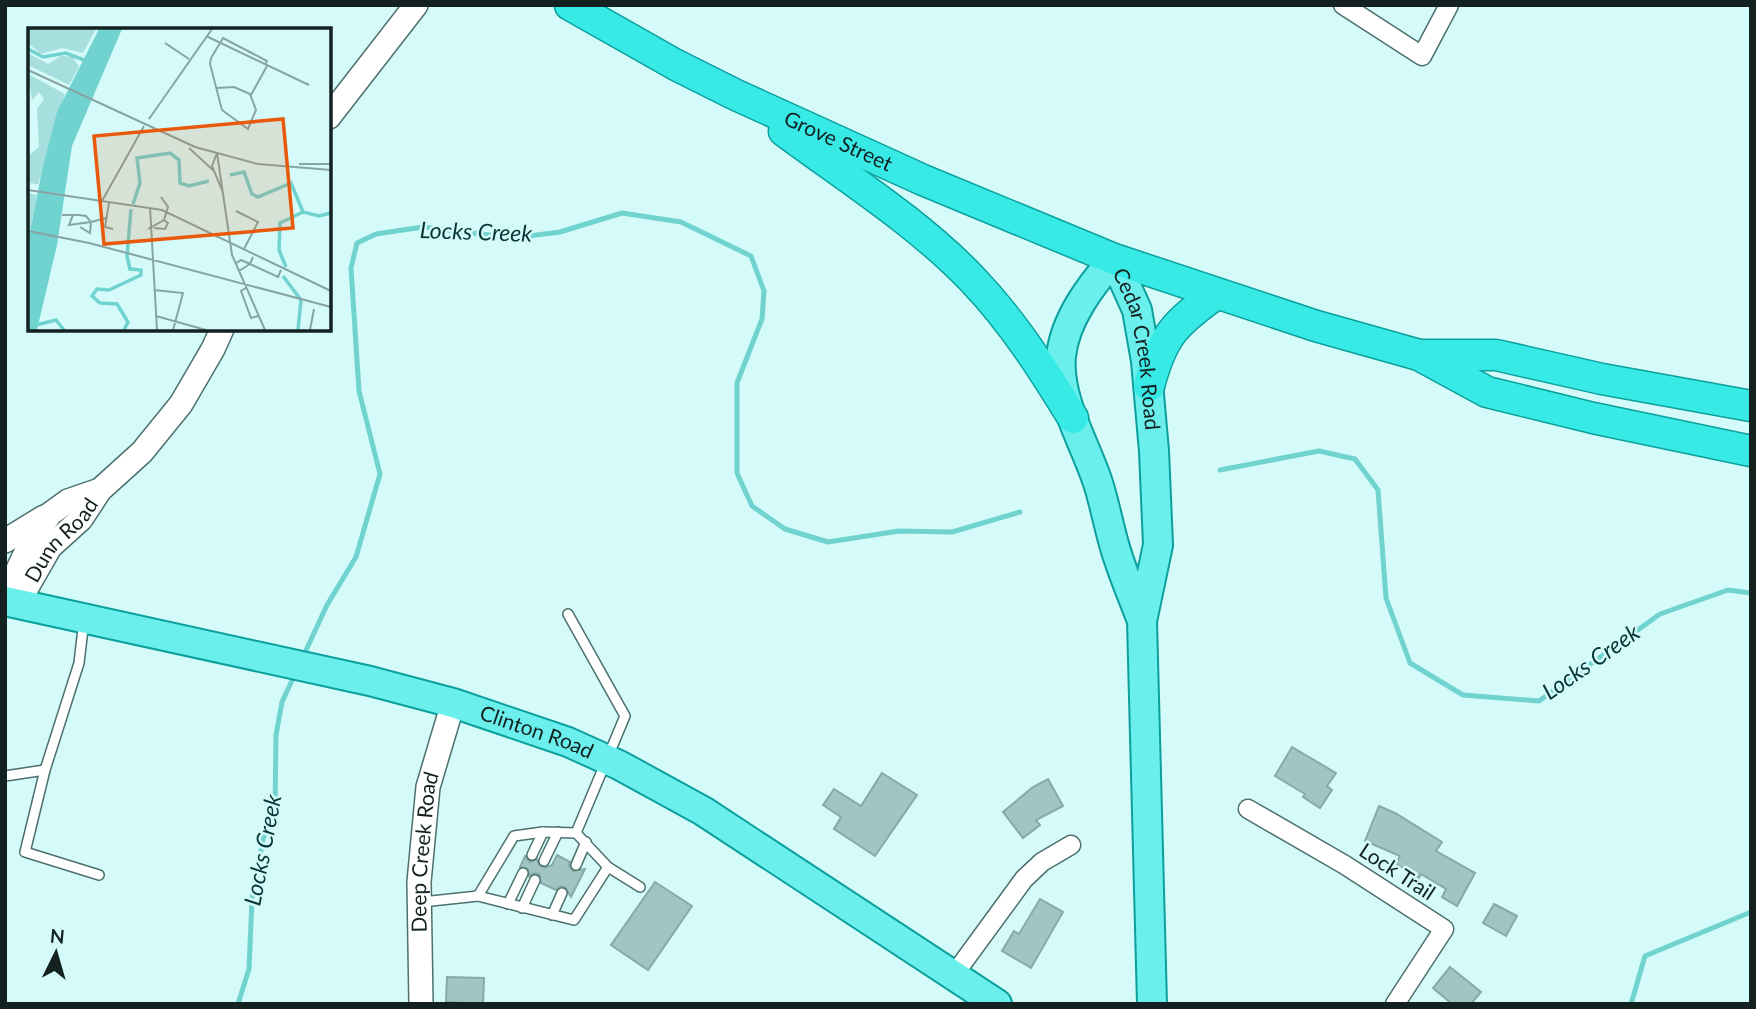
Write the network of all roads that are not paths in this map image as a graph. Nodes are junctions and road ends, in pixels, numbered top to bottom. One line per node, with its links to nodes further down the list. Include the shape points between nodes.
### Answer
1 (416, 5): 6 (street)
2 (570, 5): 5 (highway, Grove Street)
3 (1342, 5): 4 (street, via 1422,56)
4 (1449, 5)
5 (736, 95): 7 (highway, Grove Street, via 923,180); 13 (highway, via 916,230 972,278 1026,343)
6 (331, 114)
7 (1114, 259): 8 (highway, Grove Street); 11 (main road, Cedar Creek Road, via 1137,310); 13 (main road, Cedar Creek Road, via 1091,285 1062,346 1061,372)
8 (1216, 294): 10 (highway, Grove Street); 11 (highway, via 1173,329 1160,350)
9 (221, 331): 15 (street, Dunn Road, via 174,412 142,452)
10 (1419, 355): 12 (highway, via 1496,355); 14 (highway, via 1487,392)
11 (1149, 386): 21 (main road, Cedar Creek Road, via 1158,545)
12 (1751, 407)
13 (1073, 418): 21 (main road, Cedar Creek Road)
14 (1751, 451)
15 (100, 490): 16 (street, Dunn Road, via 68,501); 18 (street, Dunn Road, via 81,519 50,547)
16 (50, 514): 17 (street); 18 (street, Dunn Road, via 18,569)
17 (5, 541)
18 (11, 602): 20 (main road, Clinton Road)
19 (568, 614): 23 (lane, via 625,716)
20 (84, 619): 22 (main road, Clinton Road); 24 (lane, via 79,663)
21 (1142, 621): 49 (main road, Cedar Creek Road)
22 (453, 703): 23 (main road, Clinton Road); 42 (street, Deep Creek Road, via 428,788)
23 (606, 759): 29 (lane); 46 (main road, Clinton Road, via 703,811)
24 (45, 770): 25 (lane); 37 (lane, via 25,852)
25 (5, 776)
26 (1248, 809): 50 (street, Lock Trail, via 1444,929)
27 (543, 832): 28 (lane); 32 (lane); 41 (lane, via 514,836)
28 (558, 832): 29 (lane); 33 (lane)
29 (576, 833): 30 (lane)
30 (586, 842): 34 (lane); 35 (lane)
31 (1071, 845): 46 (street, via 1024,879)
32 (532, 855)
33 (544, 861)
34 (576, 865)
35 (608, 867): 39 (lane); 45 (lane, via 574,920)
36 (523, 873): 43 (lane)
37 (99, 875)
38 (535, 880): 44 (lane)
39 (639, 887)
40 (562, 893): 45 (lane)
41 (478, 896): 42 (lane); 43 (lane)
42 (419, 903): 47 (street, Deep Creek Road)
43 (508, 904): 44 (lane)
44 (522, 908): 45 (lane)
45 (552, 915)
46 (953, 975): 48 (main road, Clinton Road)
47 (421, 1004)
48 (997, 1004)
49 (1152, 1004)
50 (1395, 1004)

